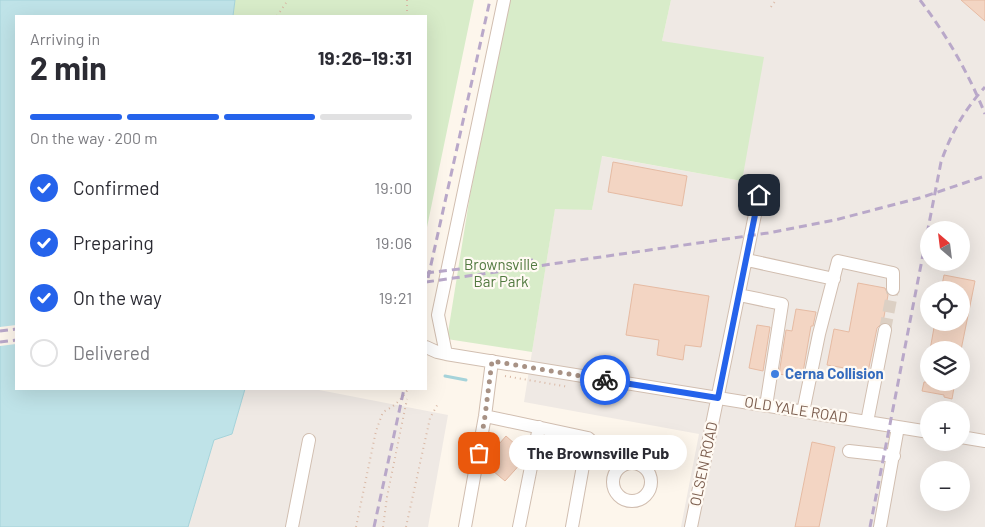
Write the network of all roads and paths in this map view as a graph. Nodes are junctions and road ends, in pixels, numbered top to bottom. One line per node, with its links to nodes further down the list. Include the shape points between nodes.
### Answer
1 (288, 0): 6 (path)
2 (407, 0): 7 (path)
3 (504, 0): 15 (street, via 438,315)
4 (776, 0): 5 (path)
5 (770, 7)
6 (277, 15)
7 (407, 15)
8 (759, 195): 9 (street, OLSEN ROAD)
9 (747, 260): 10 (street); 12 (street, OLSEN ROAD)
10 (834, 279): 11 (street, via 838,261 893,273); 22 (street)
11 (893, 289)
12 (739, 295): 19 (street, OLSEN ROAD); 21 (street, via 782,304)
13 (885, 330): 24 (street)
14 (427, 347): 15 (street, OLD YALE ROAD)
15 (446, 354): 16 (street, OLD YALE ROAD)
16 (492, 361): 19 (street, OLD YALE ROAD); 23 (street)
17 (407, 390): 36 (path, via 394,407 383,412)
18 (407, 398): 37 (path)
19 (718, 398): 21 (street, OLD YALE ROAD); 42 (street, OLSEN ROAD)
20 (439, 402): 38 (path, via 430,418)
21 (766, 406): 22 (street, OLD YALE ROAD)
22 (803, 412): 24 (street, OLD YALE ROAD)
23 (485, 416): 25 (street); 39 (street)
24 (867, 422): 26 (street, OLD YALE ROAD)
25 (539, 427): 28 (street); 40 (street)
26 (898, 428): 27 (street, OLD YALE ROAD); 33 (street)
27 (920, 431)
28 (588, 438): 34 (street); 41 (street)
29 (970, 438): 31 (street)
30 (308, 440): 35 (street)
31 (985, 441)
32 (849, 451): 33 (street)
33 (894, 456): 43 (street)
34 (620, 466)
35 (292, 527)
36 (356, 527)
37 (383, 527)
38 (406, 527)
39 (465, 527)
40 (519, 527)
41 (572, 527)
42 (691, 527)
43 (880, 527)

